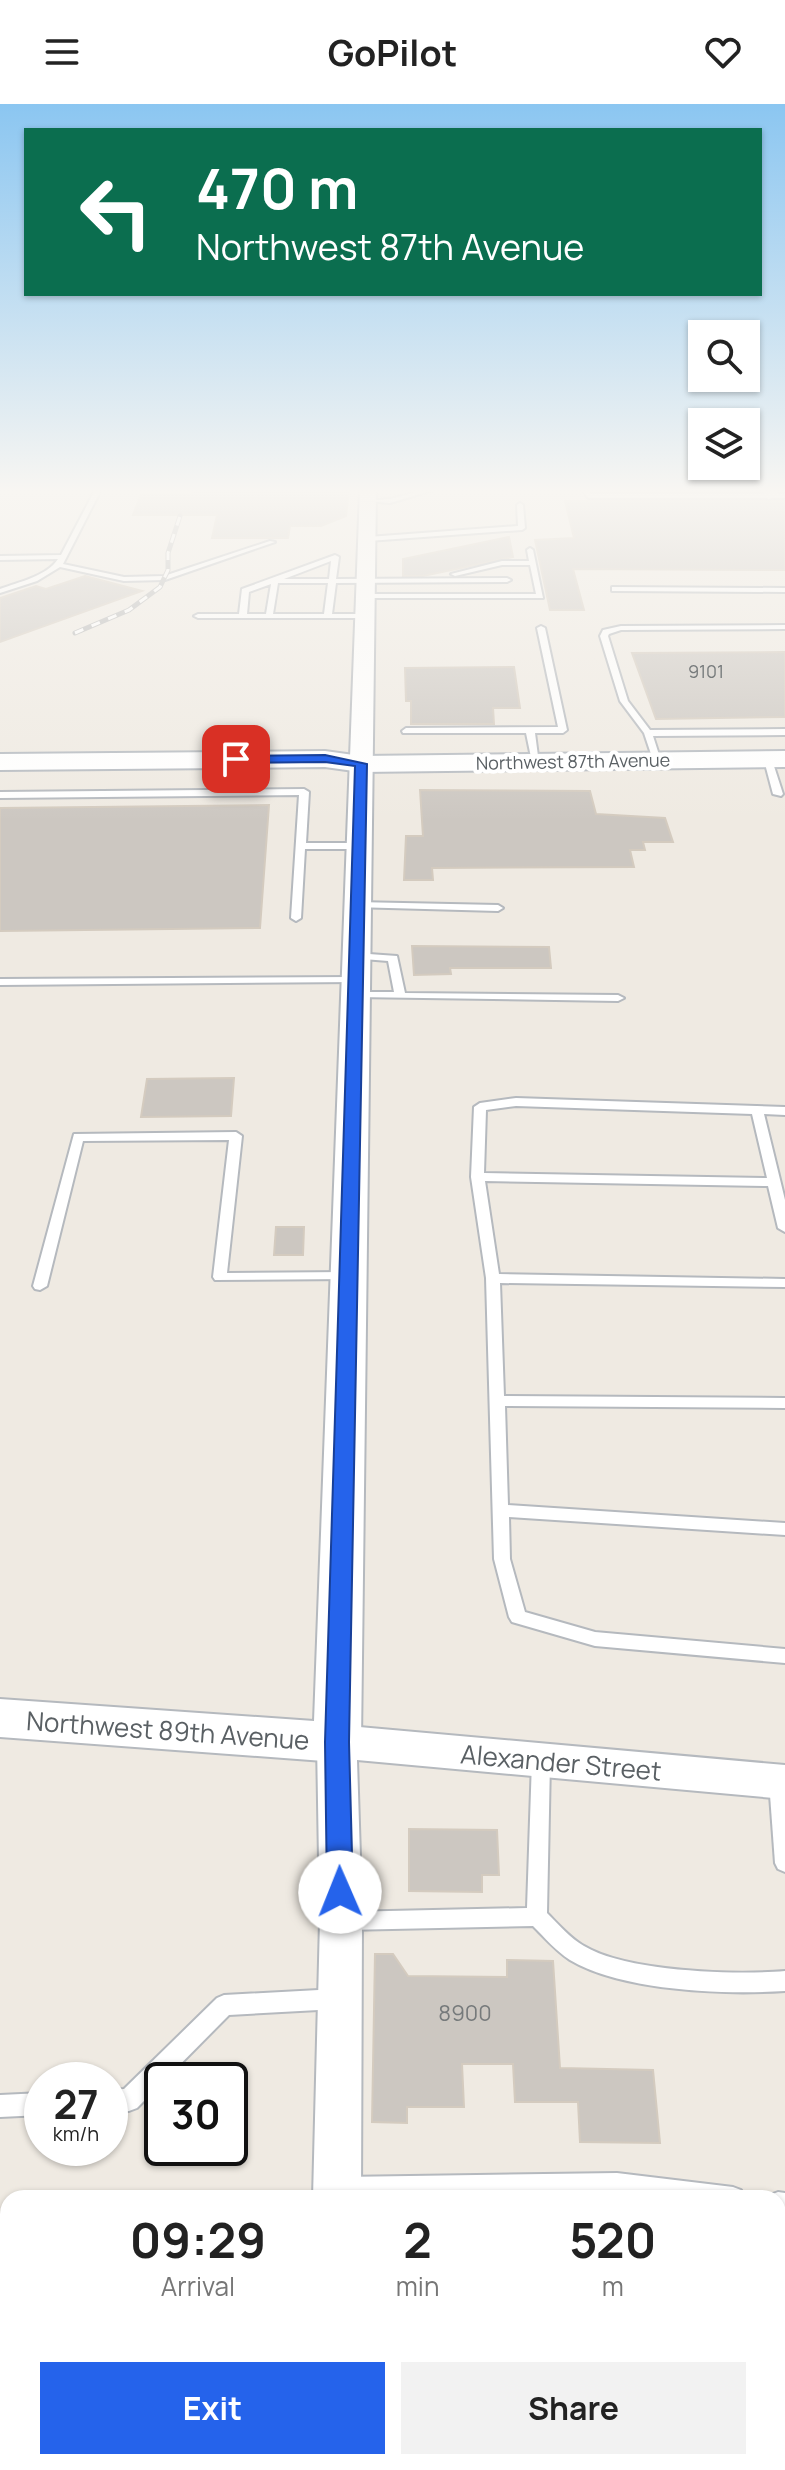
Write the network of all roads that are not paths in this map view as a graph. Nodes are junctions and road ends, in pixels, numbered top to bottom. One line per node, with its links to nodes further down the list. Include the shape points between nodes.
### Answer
1 (244, 600): 7 (lane)
2 (272, 600): 8 (lane)
3 (331, 600): 9 (lane)
4 (360, 600): 9 (lane)
5 (365, 600): 20 (street)
6 (198, 616): 7 (lane)
7 (243, 616): 8 (lane)
8 (269, 616): 9 (lane)
9 (328, 616)
10 (785, 627): 15 (lane, via 606,632 624,701)
11 (541, 628): 13 (lane, via 563,730)
12 (406, 731): 13 (lane)
13 (530, 731): 19 (lane)
14 (785, 732): 15 (lane)
15 (648, 733): 17 (lane)
16 (776, 760): 17 (main road, Northwest 87th Avenue); 22 (lane)
17 (657, 761): 19 (main road, Northwest 87th Avenue)
18 (0, 762): 20 (main road, Northwest 87th Avenue, via 325,759)
19 (536, 762): 20 (main road, Northwest 87th Avenue)
20 (361, 764): 21 (main road, Northwest 87th Avenue, via 325,770); 25 (street)
21 (0, 774)
22 (778, 794)
23 (0, 795): 24 (lane, via 304,792)
24 (301, 846): 25 (lane); 28 (lane)
25 (359, 846): 26 (street)
26 (356, 905): 27 (lane); 29 (street)
27 (498, 908)
28 (296, 918)
29 (354, 977): 30 (lane); 31 (lane); 31 (lane, via 393,958); 38 (street)
30 (0, 982)
31 (400, 996): 32 (lane)
32 (618, 998)
33 (757, 1110): 34 (lane); 35 (lane, via 516,1102 480,1107); 36 (lane)
34 (785, 1111)
35 (477, 1177): 36 (lane); 39 (lane)
36 (774, 1182): 37 (lane)
37 (785, 1228)
38 (347, 1276): 41 (lane, via 220,1277 236,1136 78,1137); 48 (street)
39 (493, 1278): 40 (lane); 42 (lane)
40 (785, 1283)
41 (40, 1286)
42 (497, 1401): 43 (lane); 44 (lane)
43 (785, 1403)
44 (500, 1510): 45 (lane); 46 (lane, via 502,1559 518,1617 595,1639)
45 (785, 1529)
46 (785, 1656)
47 (0, 1718): 48 (street, Northwest 89th Avenue)
48 (337, 1742): 49 (street, Alexander Street); 53 (street)
49 (541, 1761): 50 (street, Alexander Street); 52 (lane)
50 (781, 1782): 51 (lane)
51 (785, 1863)
52 (537, 1917): 53 (lane); 54 (lane, via 580,1954 646,1975)
53 (341, 1921): 55 (street)
54 (785, 1981)
55 (339, 1999): 56 (lane, via 224,2005); 59 (street)
56 (128, 2100)
57 (24, 2105): 58 (lane)
58 (0, 2106)
59 (338, 2190)
60 (431, 2190): 61 (lane, via 617,2184)
61 (667, 2190)

